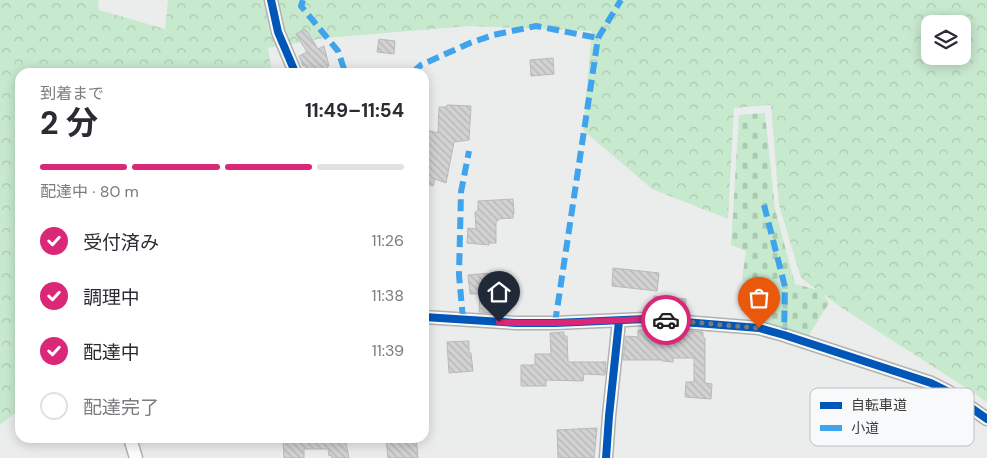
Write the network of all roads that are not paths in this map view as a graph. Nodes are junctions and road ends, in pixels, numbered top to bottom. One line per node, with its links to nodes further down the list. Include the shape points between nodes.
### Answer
1 (272, 0): 2 (street, via 278,32)
2 (293, 68)
3 (429, 317): 4 (street, via 516,323)
4 (619, 321): 5 (street, via 646,319 759,328); 10 (street)
5 (941, 388)
6 (974, 410): 7 (street)
7 (987, 419)
8 (132, 443): 9 (street)
9 (136, 458)
10 (606, 458)

